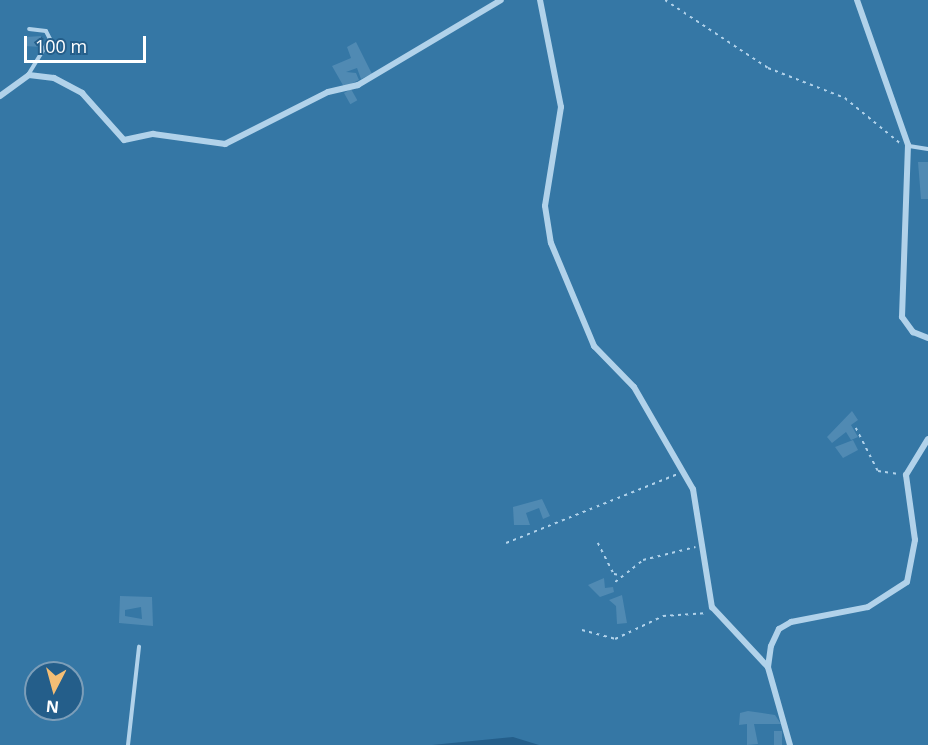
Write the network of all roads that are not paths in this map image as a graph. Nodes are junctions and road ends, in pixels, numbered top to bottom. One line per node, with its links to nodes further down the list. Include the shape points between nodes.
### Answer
1 (501, 0): 5 (street, via 358,85 328,92 218,145 177,135 124,140 68,82)
2 (540, 0): 12 (street, via 561,107 545,206 550,243 594,346 634,387 693,489 717,616)
3 (857, 0): 7 (street)
4 (29, 29): 5 (lane, via 46,31 50,39)
5 (28, 75): 6 (street)
6 (0, 96)
7 (908, 146): 8 (lane); 9 (street, via 902,317 913,332)
8 (928, 149)
9 (928, 339)
10 (928, 439): 12 (street, via 906,476 915,540 907,582 868,607 791,622 779,629)
11 (139, 647): 13 (lane)
12 (768, 667): 14 (street, via 781,696)
13 (128, 745)
14 (790, 745)

